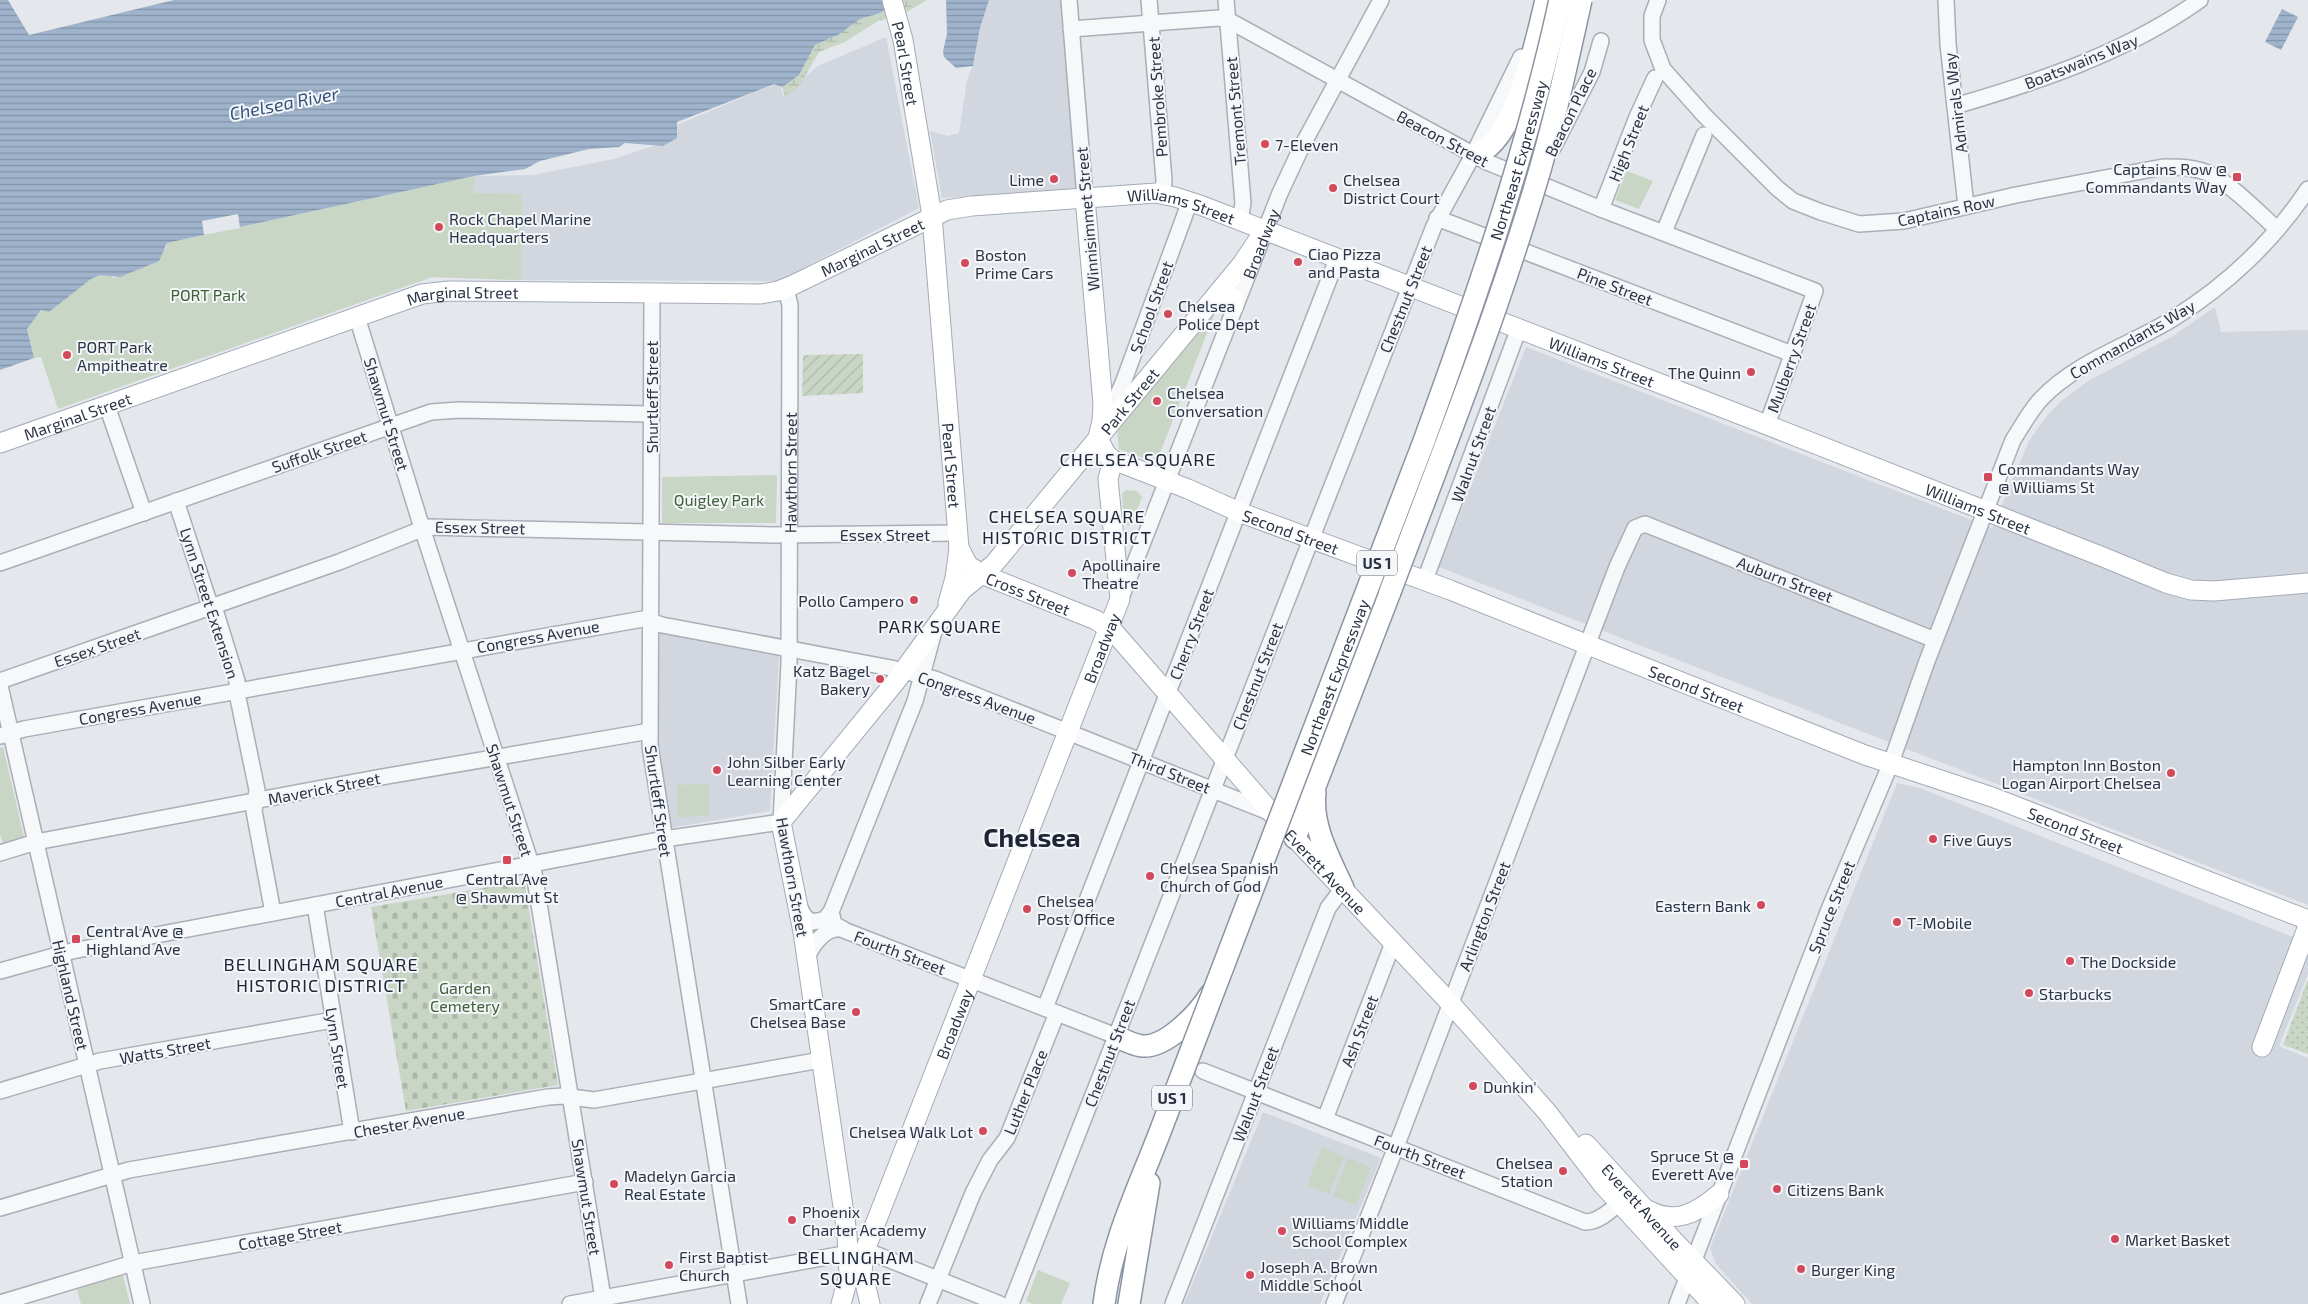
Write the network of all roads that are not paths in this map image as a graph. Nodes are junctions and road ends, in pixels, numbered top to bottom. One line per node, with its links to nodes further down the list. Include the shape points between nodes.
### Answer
1 (892, 0): 29 (main road, Pearl Street, via 901,31)
2 (1069, 0): 15 (street, Winnisimmet Street)
3 (1149, 0): 14 (street, Pembroke Street)
4 (1226, 0): 13 (street, Tremont Street)
5 (1381, 0): 18 (street, Broadway)
6 (1546, 0): 21 (highway, via 1527,55 1518,99 1489,147)
7 (1560, 0): 112 (highway, Northeast Expressway / US 1, bridge, via 1502,218 1451,368); 151 (highway, Northeast Expressway / US 1, bridge, via 1514,178 1464,330 1171,1099 1151,1172)
8 (1572, 0): 22 (street)
9 (1582, 0): 90 (highway, bridge, via 1554,119 1512,260 1467,388)
10 (1658, 0): 27 (street, Captains Row, via 1652,16 1652,40 1663,69 1725,136 1793,201 1859,224 1904,221)
11 (1946, 0): 19 (street, Admirals Way)
12 (2200, 0): 19 (street, Boatswains Way, via 2171,21 2118,49)
13 (1228, 20): 14 (street, Beacon Street); 18 (street, Beacon Street); 31 (street, Tremont Street, via 1244,203)
14 (1152, 24): 15 (street, Beacon Street); 24 (street, Pembroke Street, via 1164,179)
15 (1071, 29): 25 (street, Winnisimmet Street)
16 (1601, 41): 22 (street, Beacon Place, via 1592,72)
17 (1655, 78): 28 (street, High Street)
18 (1337, 81): 21 (street, Beacon Street); 33 (street, Broadway, via 1289,172)
19 (1956, 106): 27 (street, Admirals Way)
20 (1704, 135): 34 (street)
21 (1473, 155): 22 (street, Beacon Street); 30 (street, Chestnut Street)
22 (1529, 180): 28 (street, Beacon Street)
23 (2308, 189): 32 (street, Commandants Way)
24 (1162, 194): 25 (main road, Williams Street); 26 (main road, Williams Street)
25 (1085, 198): 29 (main road, Williams Street, via 972,206); 49 (main road, Winnisimmet Street, via 1103,404)
26 (1190, 201): 31 (main road, Williams Street); 49 (street, School Street, via 1119,394)
27 (1966, 206): 32 (street, Captains Row, via 2163,167 2188,168 2212,175)
28 (1601, 209): 34 (street, Beacon Street)
29 (932, 216): 37 (main road, Marginal Street); 62 (main road, Pearl Street)
30 (1437, 218): 36 (street, Chestnut Street); 44 (street, Pine Street)
31 (1240, 221): 33 (main road, Williams Street)
32 (2277, 229): 54 (street, Commandants Way, via 2234,273 2197,302 2080,368 2050,391 2033,409 2014,440)
33 (1264, 231): 35 (main road, Williams Street); 40 (main road, Park Street); 41 (street, Broadway)
34 (1664, 232): 38 (street, Beacon Street)
35 (1337, 259): 36 (main road, Williams Street); 56 (street, Cherry Street)
36 (1409, 286): 43 (main road, Williams Street); 61 (street, Chestnut Street)
37 (786, 288): 39 (main road, Marginal Street, via 753,294); 60 (street, Hawthorn Street, via 790,305)
38 (1816, 290): 44 (street, Mulberry Street)
39 (652, 293): 42 (main road, Marginal Street, via 436,292); 46 (street, Shurtleff Street)
40 (1215, 297): 41 (main road, via 1224,294 1233,298); 49 (main road, Park Street)
41 (1234, 306): 52 (street, Broadway)
42 (358, 316): 45 (main road, Marginal Street); 48 (street, Shawmut Street)
43 (1519, 328): 47 (main road, Williams Street); 65 (street, Walnut Street)
44 (1792, 354): 47 (street, Mulberry Street)
45 (107, 406): 50 (main road, Marginal Street); 55 (street)
46 (651, 414): 48 (street, Suffolk Street, via 450,410 432,412); 59 (street, Shurtleff Street)
47 (1767, 424): 54 (main road, Williams Street)
48 (390, 426): 53 (street, Suffolk Street); 57 (street, Shawmut Street)
49 (1098, 438): 51 (main road); 64 (main road, Park Street, via 994,564)
50 (0, 443)
51 (1113, 460): 52 (main road, Second Street); 67 (main road, via 1108,479)
52 (1166, 481): 56 (main road, Second Street); 67 (street, Broadway)
53 (176, 501): 55 (street, Suffolk Street); 68 (street, Lynn Street Extension)
54 (1986, 511): 66 (main road, Williams Street, via 2172,585 2202,591); 72 (street, Spruce Street)
55 (144, 512): 63 (street, Suffolk Street)
56 (1239, 512): 61 (main road, Second Street); 81 (street, Cherry Street)
57 (422, 528): 59 (street, Essex Street); 68 (street, Essex Street, via 339,562); 75 (street, Shawmut Street)
58 (1635, 528): 72 (street, Auburn Street, via 1645,524); 73 (street, Arlington Street)
59 (651, 532): 60 (street, Essex Street); 69 (street, Shurtleff Street)
60 (789, 534): 62 (street, Essex Street); 74 (street, Hawthorn Street)
61 (1311, 538): 65 (main road, Second Street); 87 (street, Chestnut Street)
62 (958, 541): 64 (main road, Cross Street, via 968,565); 70 (main road, Pearl Street, via 953,586)
63 (0, 563)
64 (981, 574): 70 (main road, Park Street, via 966,586); 71 (main road, Cross Street)
65 (1425, 580): 73 (main road, Second Street)
66 (2308, 583)
67 (1120, 600): 71 (main road, Broadway)
68 (212, 607): 77 (street, Essex Street); 79 (street, Lynn Street Extension)
69 (650, 620): 74 (street, Congress Avenue, via 662,625); 75 (street, Congress Avenue, via 639,619); 83 (street, Shurtleff Street)
70 (938, 624): 76 (main road, Park Street)
71 (1109, 627): 81 (main road, Everett Avenue); 84 (main road, Broadway)
72 (1935, 640): 89 (street, Spruce Street)
73 (1588, 646): 89 (main road, Second Street, via 1865,756); 114 (street, Arlington Street)
74 (789, 648): 76 (street, Congress Avenue); 94 (street, Hawthorn Street)
75 (462, 650): 79 (street, Congress Avenue); 86 (street, Shawmut Street)
76 (913, 673): 80 (main road, Park Street); 82 (street); 84 (street, Congress Avenue)
77 (0, 680)
78 (0, 686): 85 (street, Highland Street)
79 (238, 690): 85 (street, Congress Avenue); 92 (street, Lynn Street Extension, via 257,790)
80 (888, 691): 82 (street, via 903,688); 94 (main road, Park Street)
81 (1168, 693): 87 (main road, Everett Avenue); 88 (street, Cherry Street)
82 (915, 701): 103 (street)
83 (650, 731): 86 (street, Maverick Street); 96 (street, Shurtleff Street)
84 (1068, 732): 88 (street, Third Street); 113 (main road, Broadway)
85 (5, 734): 97 (street, Highland Street)
86 (496, 757): 92 (street, Maverick Street); 99 (street, Shawmut Street)
87 (1225, 758): 91 (street, Chestnut Street); 93 (main road, Everett Avenue)
88 (1142, 761): 91 (street, Third Street); 115 (street, Cherry Street)
89 (1891, 763): 105 (main road, Second Street, via 1992,797); 131 (street, Spruce Street, via 1830,907)
90 (1321, 770): 95 (highway); 100 (highway, via 1315,796 1316,815 1320,835)
91 (1213, 789): 93 (street, Third Street); 117 (street, Chestnut Street)
92 (256, 800): 97 (street, Maverick Street); 104 (street, Lynn Street Extension, via 254,811)
93 (1273, 814): 95 (main road, Everett Avenue)
94 (780, 822): 96 (street, Central Avenue); 101 (main road, Hawthorn Street)
95 (1295, 838): 100 (main road, Everett Avenue)
96 (664, 839): 99 (street, Central Avenue); 122 (street, Shurtleff Street)
97 (36, 842): 98 (street, Maverick Street); 109 (street, Highland Street)
98 (0, 853)
99 (531, 864): 102 (street, Central Avenue); 125 (street, Shawmut Street)
100 (1343, 888): 108 (main road, Everett Avenue); 124 (street, Walnut Street, via 1328,908)
101 (798, 904): 103 (street, via 812,922 824,920); 110 (main road, Hawthorn Street)
102 (314, 905): 104 (street, Central Avenue); 116 (street, Lynn Street)
103 (831, 912): 107 (street, via 834,924)
104 (273, 913): 109 (street, Central Avenue)
105 (2308, 920)
106 (2308, 926): 118 (main road)
107 (843, 929): 110 (street, Fourth Street, via 834,928 823,936 811,948); 113 (street, Fourth Street)
108 (1393, 943): 114 (main road, Everett Avenue); 126 (street, Ash Street)
109 (61, 953): 111 (street, Central Avenue); 120 (street, Highland Street)
110 (807, 958): 119 (main road, Hawthorn Street)
111 (0, 971)
112 (1218, 979): 117 (highway, via 1200,1010 1161,1041 1142,1046); 150 (highway, Northeast Expressway / US 1, bridge, via 1119,1235)
113 (971, 980): 115 (street, Fourth Street); 135 (main road, Broadway)
114 (1451, 1004): 128 (street, Arlington Street); 132 (main road, Everett Avenue)
115 (1051, 1011): 117 (street, Fourth Street); 139 (street, Luther Place, via 1009,1133 973,1193)
116 (333, 1020): 120 (street, Watts Street); 127 (street, Lynn Street)
117 (1116, 1036): 149 (street, Chestnut Street)
118 (2262, 1047)
119 (821, 1060): 122 (street, Chester Avenue); 135 (main road, Hawthorn Street)
120 (87, 1064): 123 (street, Watts Street); 129 (street, Highland Street)
121 (1203, 1071): 124 (street, Fourth Street)
122 (703, 1081): 125 (street, Chester Avenue, via 594,1100); 138 (street, Shurtleff Street)
123 (0, 1091)
124 (1256, 1093): 126 (street, Fourth Street); 152 (street, Walnut Street)
125 (570, 1097): 127 (street, Chester Avenue, via 548,1097); 130 (street, Shawmut Street)
126 (1325, 1119): 128 (street, Fourth Street)
127 (352, 1132): 129 (street, Chester Avenue)
128 (1396, 1147): 132 (street, Fourth Street, via 1585,1222 1600,1218); 153 (street, Arlington Street)
129 (112, 1174): 133 (street, Chester Avenue); 136 (street, Highland Street)
130 (585, 1182): 136 (street, Cottage Street); 140 (street, Shawmut Street)
131 (1719, 1194): 134 (main road, via 1704,1207 1687,1215 1668,1218); 137 (street, Spruce Street)
132 (1625, 1198): 134 (main road, Everett Avenue); 137 (main road, Everett Avenue)
133 (0, 1208)
134 (1647, 1210): 137 (main road, Everett Avenue)
135 (857, 1252): 138 (street); 139 (street); 145 (main road, Broadway); 146 (main road)
136 (133, 1263): 141 (street, Cottage Street); 142 (street, Highland Street)
137 (1690, 1269): 154 (street, Spruce Street); 155 (main road, Everett Avenue); 156 (main road, Everett Avenue)
138 (733, 1274): 140 (street); 144 (street, Shurtleff Street)
139 (937, 1280): 147 (street); 148 (street)
140 (604, 1298): 143 (street)
141 (0, 1303)
142 (142, 1304)
143 (570, 1304)
144 (739, 1304)
145 (841, 1304)
146 (870, 1304)
147 (928, 1304)
148 (1000, 1304)
149 (1011, 1304)
150 (1104, 1304)
151 (1130, 1304)
152 (1173, 1304)
153 (1334, 1304)
154 (1677, 1304)
155 (1712, 1304)
156 (1735, 1304)

